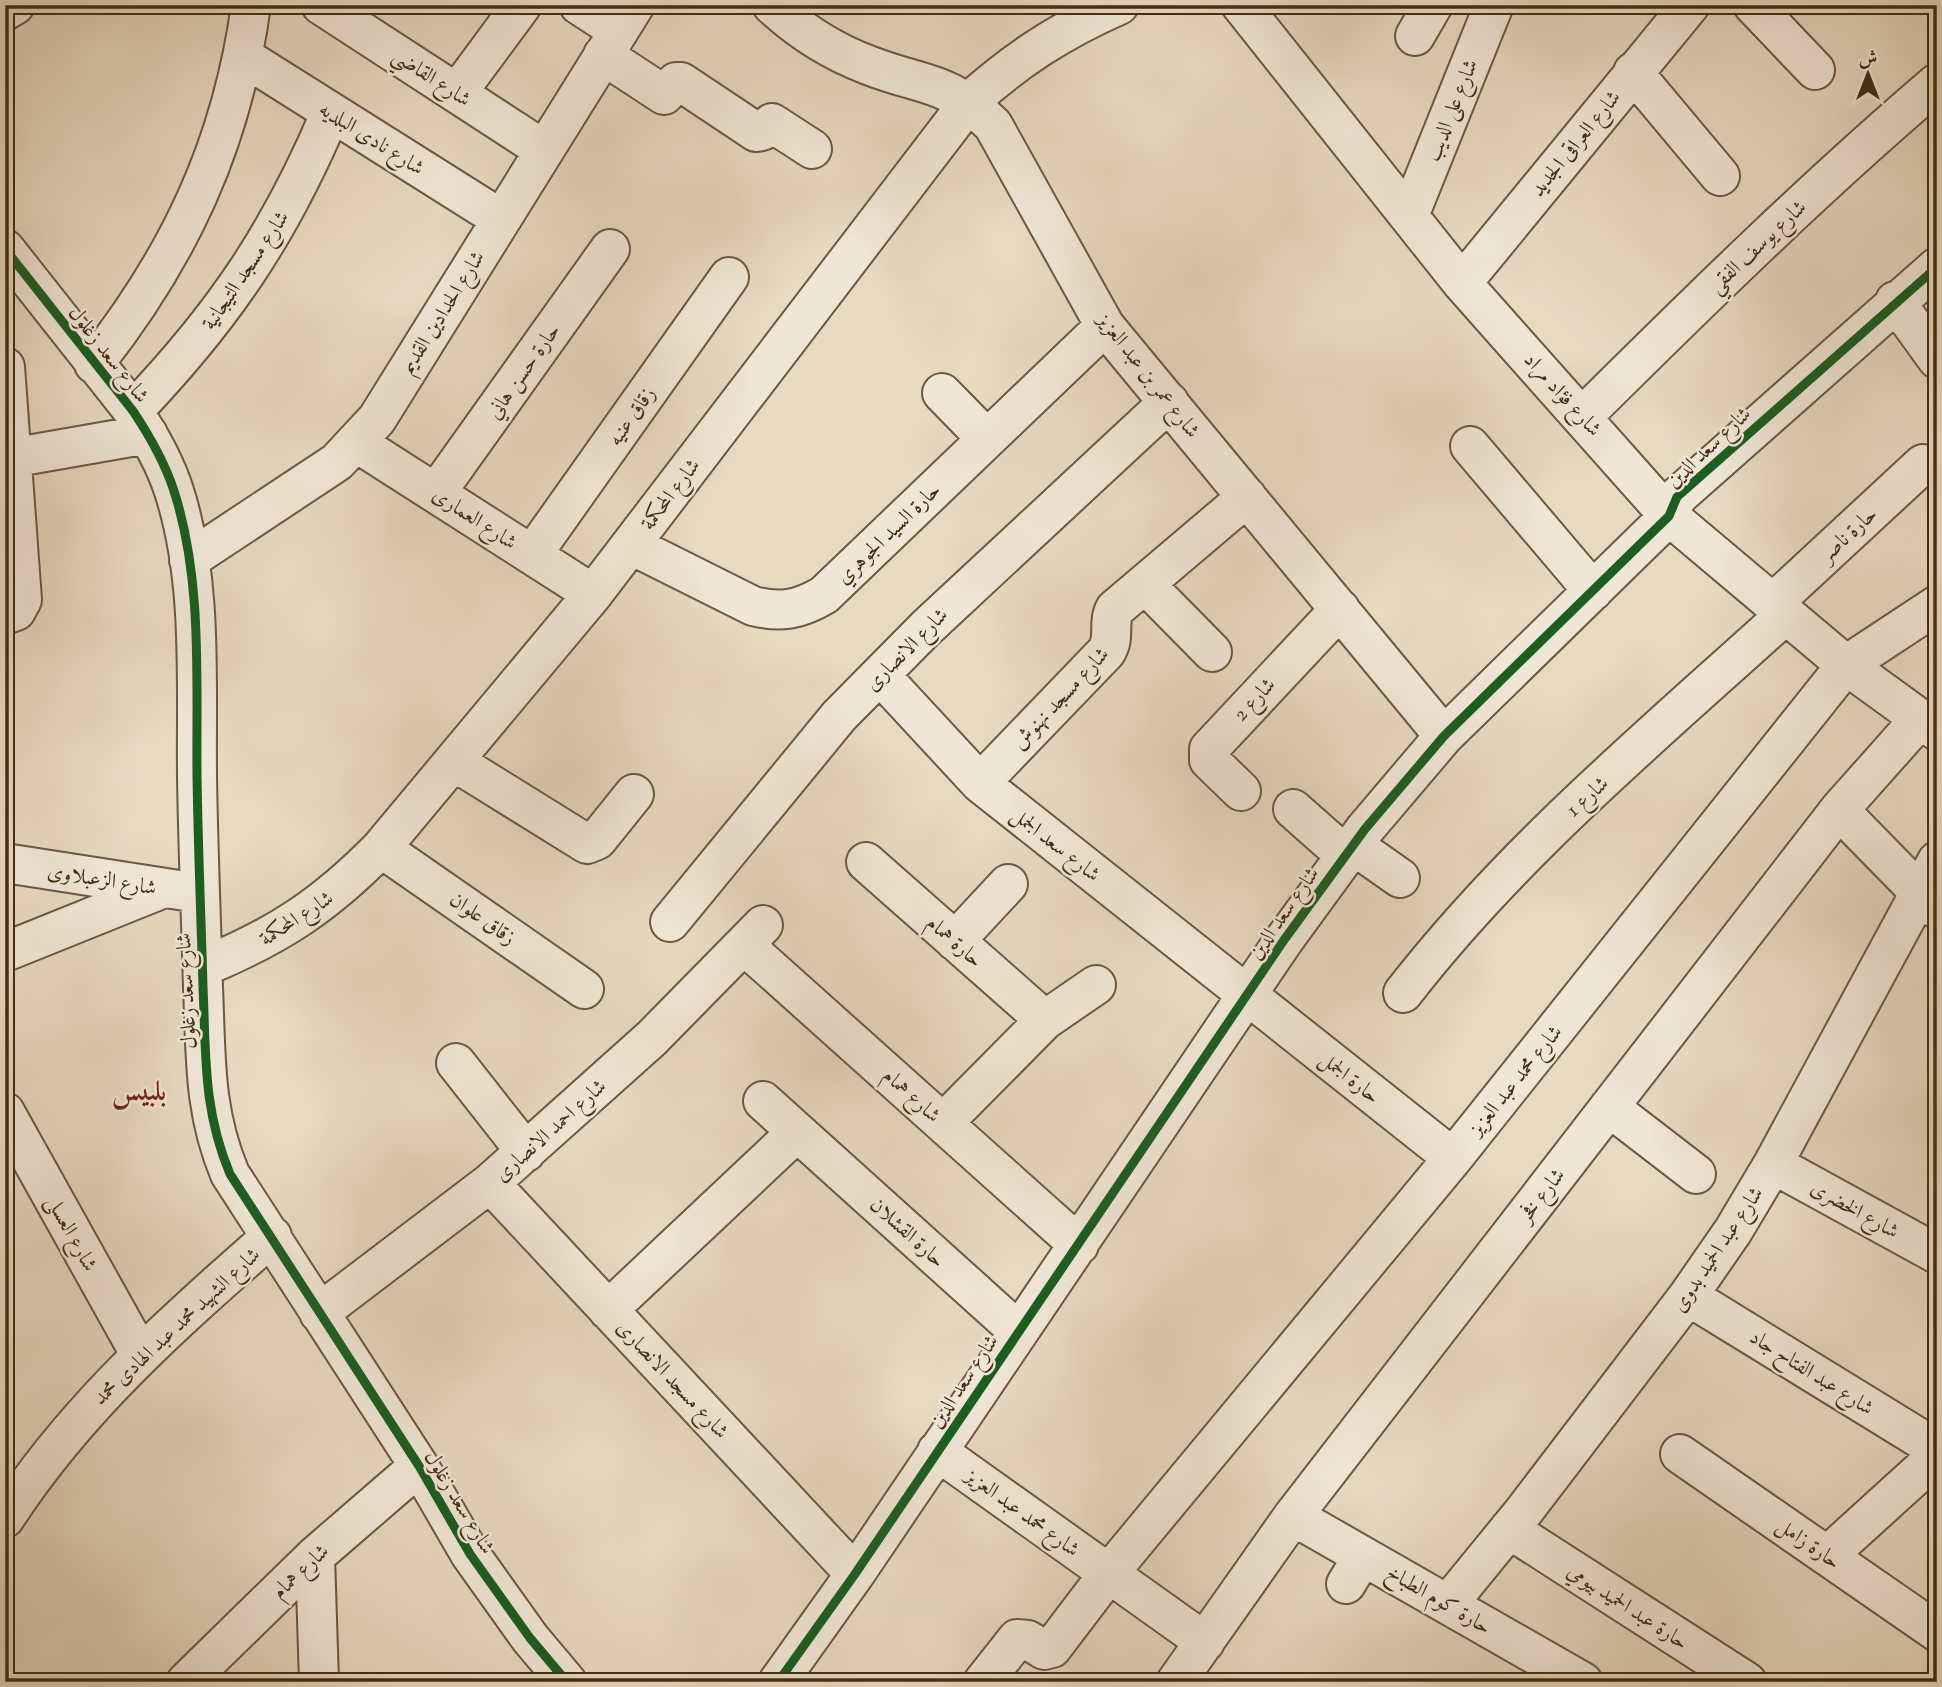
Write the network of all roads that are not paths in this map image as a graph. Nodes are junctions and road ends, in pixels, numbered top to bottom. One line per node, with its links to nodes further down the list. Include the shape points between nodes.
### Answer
1 (15, 5): 12 (street)
2 (251, 5): 14 (street)
3 (321, 5): 18 (street, شارع القاضي)
4 (522, 5): 18 (street)
5 (579, 5): 13 (street)
6 (772, 5): 19 (street, شارع عمر بن عبد العزيز, via 801,31 842,55 936,84)
7 (1119, 5): 19 (street, شارع المحكمة, via 1010,64)
8 (1241, 5): 24 (street, شارع فؤاد مراد)
9 (1494, 5): 24 (street, شارع على الديب)
10 (1690, 5): 16 (street, شارع العراقى الجديد)
11 (1753, 5): 15 (street)
12 (5, 11)
13 (619, 30): 21 (street, شارع الحدادين القديم); 22 (street, via 664,95 681,82 756,132 772,123)
14 (244, 57): 20 (street, شارع نادى البلديه); 34 (street, via 211,168 188,220 129,319)
15 (1815, 70)
16 (1633, 72): 23 (street); 30 (street, شارع العراقى الجديد)
17 (1937, 83): 38 (street, شارع يوسف الفقي, via 1862,146)
18 (457, 93): 21 (street, شارع القاضي)
19 (969, 102): 32 (street, شارع عمر بن عبد العزيز, via 993,125 1015,161); 48 (street, شارع المحكمة)
20 (331, 112): 25 (street, شارع نادى البلديه); 39 (street, شارع مسجد التيجانية, via 291,201 248,274)
21 (544, 149): 25 (street, شارع الحدادين القديم)
22 (812, 149)
23 (1720, 176)
24 (1409, 216): 30 (street, شارع فؤاد مراد)
25 (501, 219): 41 (street, شارع الحدادين القديم, via 377,419)
26 (5, 248): 34 (street, شارع سعد زغلول)
27 (610, 248): 45 (street, حارة حسن هاني)
28 (1937, 267): 31 (street, شارع سعد الدين)
29 (729, 277): 49 (street, زقاق عنيه)
30 (1462, 283): 38 (street, شارع فؤاد مراد)
31 (1895, 301): 33 (street); 47 (street, شارع سعد الدين, via 1677,497)
32 (1105, 326): 37 (street, شارع عمر بن عبد العزيز); 40 (street, حارة السيد الجوهري)
33 (1937, 359)
34 (94, 364): 39 (street, شارع سعد زغلول)
35 (5, 367): 43 (street)
36 (942, 393): 40 (street)
37 (1169, 402): 46 (street, شارع عمر بن عبد العزيز); 60 (street, شارع الانصارى)
38 (1583, 416): 47 (street, شارع فؤاد مراد)
39 (140, 422): 43 (street); 50 (street, شارع سعد زغلول, via 173,490)
40 (987, 439): 48 (street, حارة السيد الجوهري, via 824,595 790,611 753,606)
41 (357, 443): 45 (street, شارع العمارى); 50 (street, شارع الحدادين القديم, via 315,478)
42 (1470, 446): 52 (street)
43 (9, 459): 57 (street, via 22,600 16,611)
44 (1923, 464): 56 (street, حارة ناصر)
45 (436, 494): 49 (street, شارع العمارى)
46 (1247, 496): 51 (street, شارع مسجد نهنوش); 55 (street, شارع عمر بن عبد العزيز)
47 (1669, 516): 52 (street, شارع سعد الدين); 56 (street, شارع فؤاد مراد)
48 (631, 545): 53 (street, شارع المحكمة)
49 (532, 555): 53 (street, شارع العمارى)
50 (189, 560): 76 (street, شارع سعد زغلول, via 196,639)
51 (1145, 584): 58 (street); 64 (street, شارع مسجد نهنوش, via 1115,609 1113,639 1107,652)
52 (1593, 591): 62 (street, شارع سعد الدين)
53 (593, 594): 63 (street, شارع المحكمة)
54 (1937, 606): 59 (street, شارع محمد عبد العزيز)
55 (1340, 609): 62 (street, شارع عمر بن عبد العزيز); 65 (street, شارع 2, via 1209,749 1209,760)
56 (1779, 609): 59 (street, شارع فؤاد مراد); 84 (street, شارع 1, via 1500,878)
57 (5, 615)
58 (1212, 652)
59 (1846, 665): 61 (street, شارع فؤاد مراد); 94 (street, شارع محمد عبد العزيز)
60 (880, 675): 64 (street, شارع سعد الجمل); 77 (street, شارع الانصارى, via 779,786)
61 (1928, 725): 68 (street, شارع فخر)
62 (1444, 736): 70 (street, شارع سعد الدين)
63 (455, 762): 66 (street, via 587,844 597,840); 69 (street, شارع المحكمة)
64 (980, 783): 85 (street, شارع سعد الجمل)
65 (1241, 791)
66 (634, 794)
67 (1293, 809): 70 (street)
68 (1839, 810): 75 (street); 89 (street, شارع فخر)
69 (381, 848): 81 (street, شارع المحكمة, via 343,887 300,920); 83 (street, زقاق علوان)
70 (1349, 850): 73 (street); 85 (street, شارع سعد الدين)
71 (866, 862): 79 (street, حارة همام)
72 (5, 863): 76 (street, شارع الزعبلاوى)
73 (1400, 878)
74 (1008, 884): 79 (street)
75 (1931, 887): 95 (street, شارع عبد الحميد بدوى)
76 (180, 891): 80 (street); 81 (street, شارع سعد زغلول)
77 (670, 922)
78 (753, 935): 91 (street, شارع همام); 93 (street, شارع احمد الانصارى, via 652,1038)
79 (955, 941): 86 (street, حارة همام)
80 (5, 952)
81 (203, 967): 98 (street, شارع سعد زغلول, via 208,1105 216,1140 230,1174)
82 (1096, 985): 86 (street)
83 (584, 989)
84 (1404, 993)
85 (1248, 996): 94 (street, حارة الجمل); 99 (street, شارع سعد الدين)
86 (1045, 1020): 91 (street)
87 (456, 1063): 93 (street)
88 (762, 1101): 92 (street, حارة القشلان)
89 (1609, 1107): 96 (street); 111 (street, شارع فخر)
90 (5, 1112): 105 (street, شارع العسلى)
91 (943, 1123): 99 (street, شارع همام)
92 (797, 1132): 102 (street); 104 (street, حارة القشلان)
93 (526, 1152): 97 (street, شارع احمد الانصارى)
94 (1452, 1158): 116 (street, شارع محمد عبد العزيز)
95 (1773, 1164): 100 (street, شارع الخضرى); 101 (street, شارع عبد الحميد بدوى)
96 (1696, 1174)
97 (490, 1183): 102 (street, شارع مسجد الانصارى); 103 (street, شارع احمد الانصارى)
98 (272, 1236): 103 (street, شارع سعد زغلول); 105 (street, شارع الشهيد محمد عبد الهادى محمد)
99 (1079, 1245): 104 (street, شارع سعد الدين)
100 (1937, 1254)
101 (1688, 1296): 106 (street, شارع عبد الفتاح جاد); 113 (street, شارع عبد الحميد بدوى)
102 (608, 1310): 117 (street, شارع مسجد الانصارى)
103 (319, 1313): 110 (street, شارع سعد زغلول)
104 (1018, 1331): 107 (street, شارع سعد الدين)
105 (140, 1354): 112 (street, شارع الشهيد محمد عبد الهادى محمد, via 74,1425)
106 (1937, 1448)
107 (937, 1451): 116 (street, شارع محمد عبد العزيز); 117 (street, شارع سعد الدين)
108 (1680, 1454): 115 (street, حارة زامل)
109 (1937, 1456): 115 (street)
110 (419, 1466): 114 (street, شارع همام); 123 (street, شارع سعد زغلول, via 470,1554 530,1639)
111 (1293, 1516): 118 (street, حارة كوم الطباخ, via 1354,1570); 120 (street, شارع فخر)
112 (5, 1518)
113 (1509, 1530): 118 (street, شارع عبد الحميد بدوى); 128 (street, حارة عبد الحميد بيومي)
114 (316, 1556): 121 (street, شارع همام); 122 (street)
115 (1827, 1556): 119 (street, حارة زامل)
116 (1109, 1573): 120 (street, شارع محمد عبد العزيز); 125 (street, via 1052,1648 1044,1650 1017,1639)
117 (855, 1574): 124 (street, شارع سعد الدين)
118 (1448, 1604): 127 (street, حارة كوم الطباخ)
119 (1937, 1632)
120 (1205, 1642): 126 (street, شارع فخر)
121 (186, 1682)
122 (319, 1682)
123 (567, 1682)
124 (778, 1682)
125 (983, 1682)
126 (1176, 1682)
127 (1583, 1682)
128 (1747, 1682)

